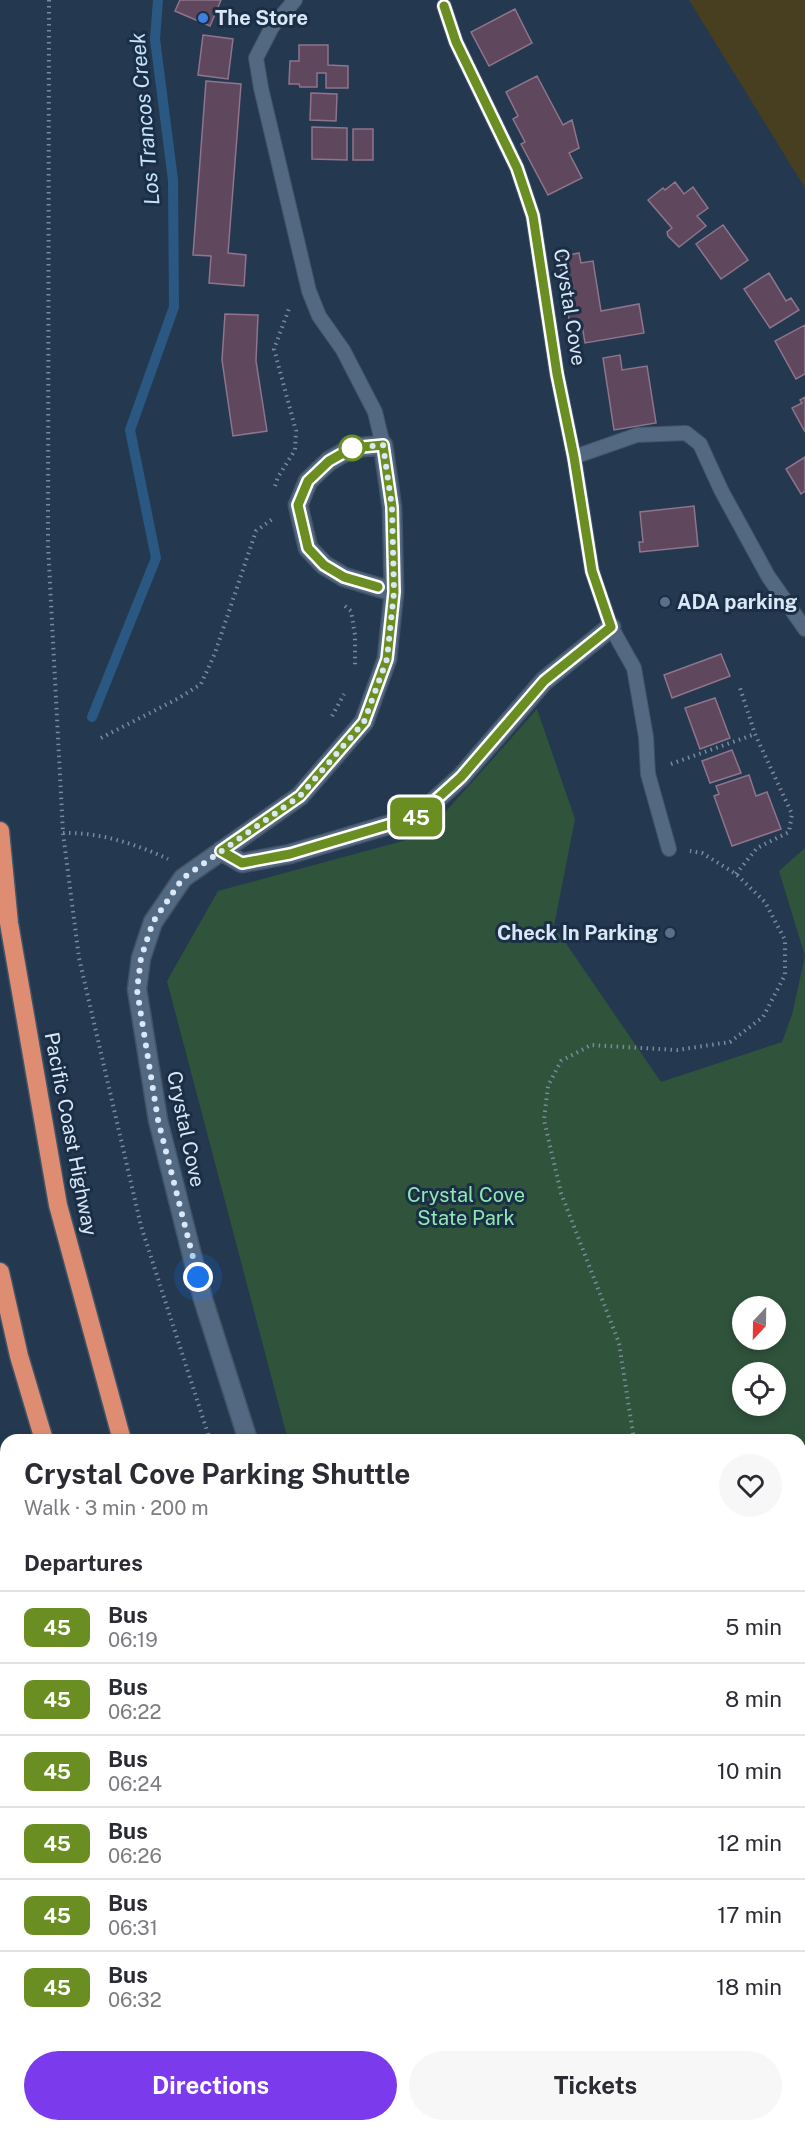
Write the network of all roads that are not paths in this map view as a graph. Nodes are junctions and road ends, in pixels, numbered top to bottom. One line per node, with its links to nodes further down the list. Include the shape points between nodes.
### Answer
1 (295, 0): 3 (lane, Crystal Cove, via 272,27 256,58 261,88 309,291 319,316 343,350 375,412)
2 (444, 6): 4 (lane, Crystal Cove, via 456,42 517,168 533,216)
3 (383, 445): 5 (street, Crystal Cove, via 392,507); 5 (street, via 352,448 329,461 308,481 298,505 308,548 324,565 344,577)
4 (574, 457): 6 (lane, Crystal Cove, via 592,571); 7 (lane, via 638,435 686,433 700,444 768,576)
5 (394, 592): 10 (street, Crystal Cove, via 387,659 364,722 300,796)
6 (611, 627): 9 (lane, Crystal Cove, via 634,668 648,774); 10 (street, via 544,681 461,777 418,816 290,854 242,863)
7 (805, 629)
8 (0, 831): 13 (highway, Pacific Coast Highway, via 9,922 58,1205)
9 (669, 849)
10 (221, 851): 14 (street, Crystal Cove, via 183,878 153,922 141,958 137,990 158,1120 203,1299)
11 (0, 1272): 12 (highway)
12 (42, 1434)
13 (120, 1434)
14 (246, 1434)

